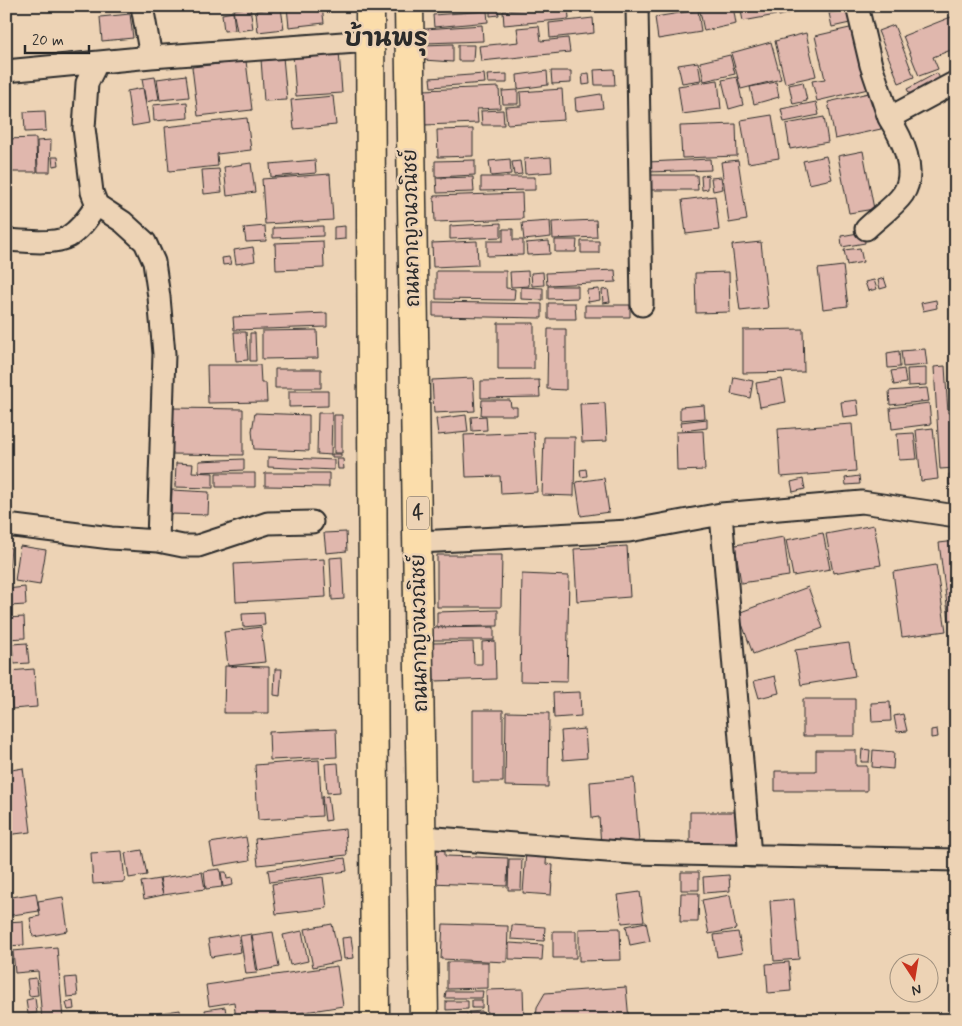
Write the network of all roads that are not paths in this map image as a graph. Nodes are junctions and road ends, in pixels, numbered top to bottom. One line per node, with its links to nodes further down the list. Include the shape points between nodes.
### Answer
1 (142, 6): 7 (street)
2 (370, 6): 6 (highway, ถนนกาญจนวณิชย์)
3 (410, 6): 21 (highway, ถนนกาญจนวณิชย์ / 4, via 411,259)
4 (637, 6): 15 (street)
5 (857, 6): 11 (street, via 871,65)
6 (370, 42): 7 (street); 25 (highway, ถนนกาญจนวณิชย์)
7 (151, 57): 8 (street)
8 (97, 63): 9 (street); 12 (street, via 87,83 84,128 92,192)
9 (6, 71)
10 (956, 82): 11 (street)
11 (889, 118): 13 (street, via 901,136 909,179 903,194)
12 (97, 205): 14 (street, via 67,238 38,242); 20 (street, via 145,242 154,262 164,354)
13 (866, 229)
14 (6, 240)
15 (642, 305)
16 (721, 514): 17 (street, via 862,502); 21 (street, via 628,530); 23 (street)
17 (956, 516)
18 (312, 522): 20 (street, via 268,523 198,546)
19 (6, 524): 20 (street)
20 (158, 541)
21 (419, 542): 22 (highway, ถนนกาญจนวณิชย์ / 4)
22 (423, 837): 23 (street, via 633,853); 26 (highway, ถนนกาญจนวณิชย์ / 4)
23 (750, 856): 24 (street)
24 (956, 860)
25 (375, 1020)
26 (424, 1020)

